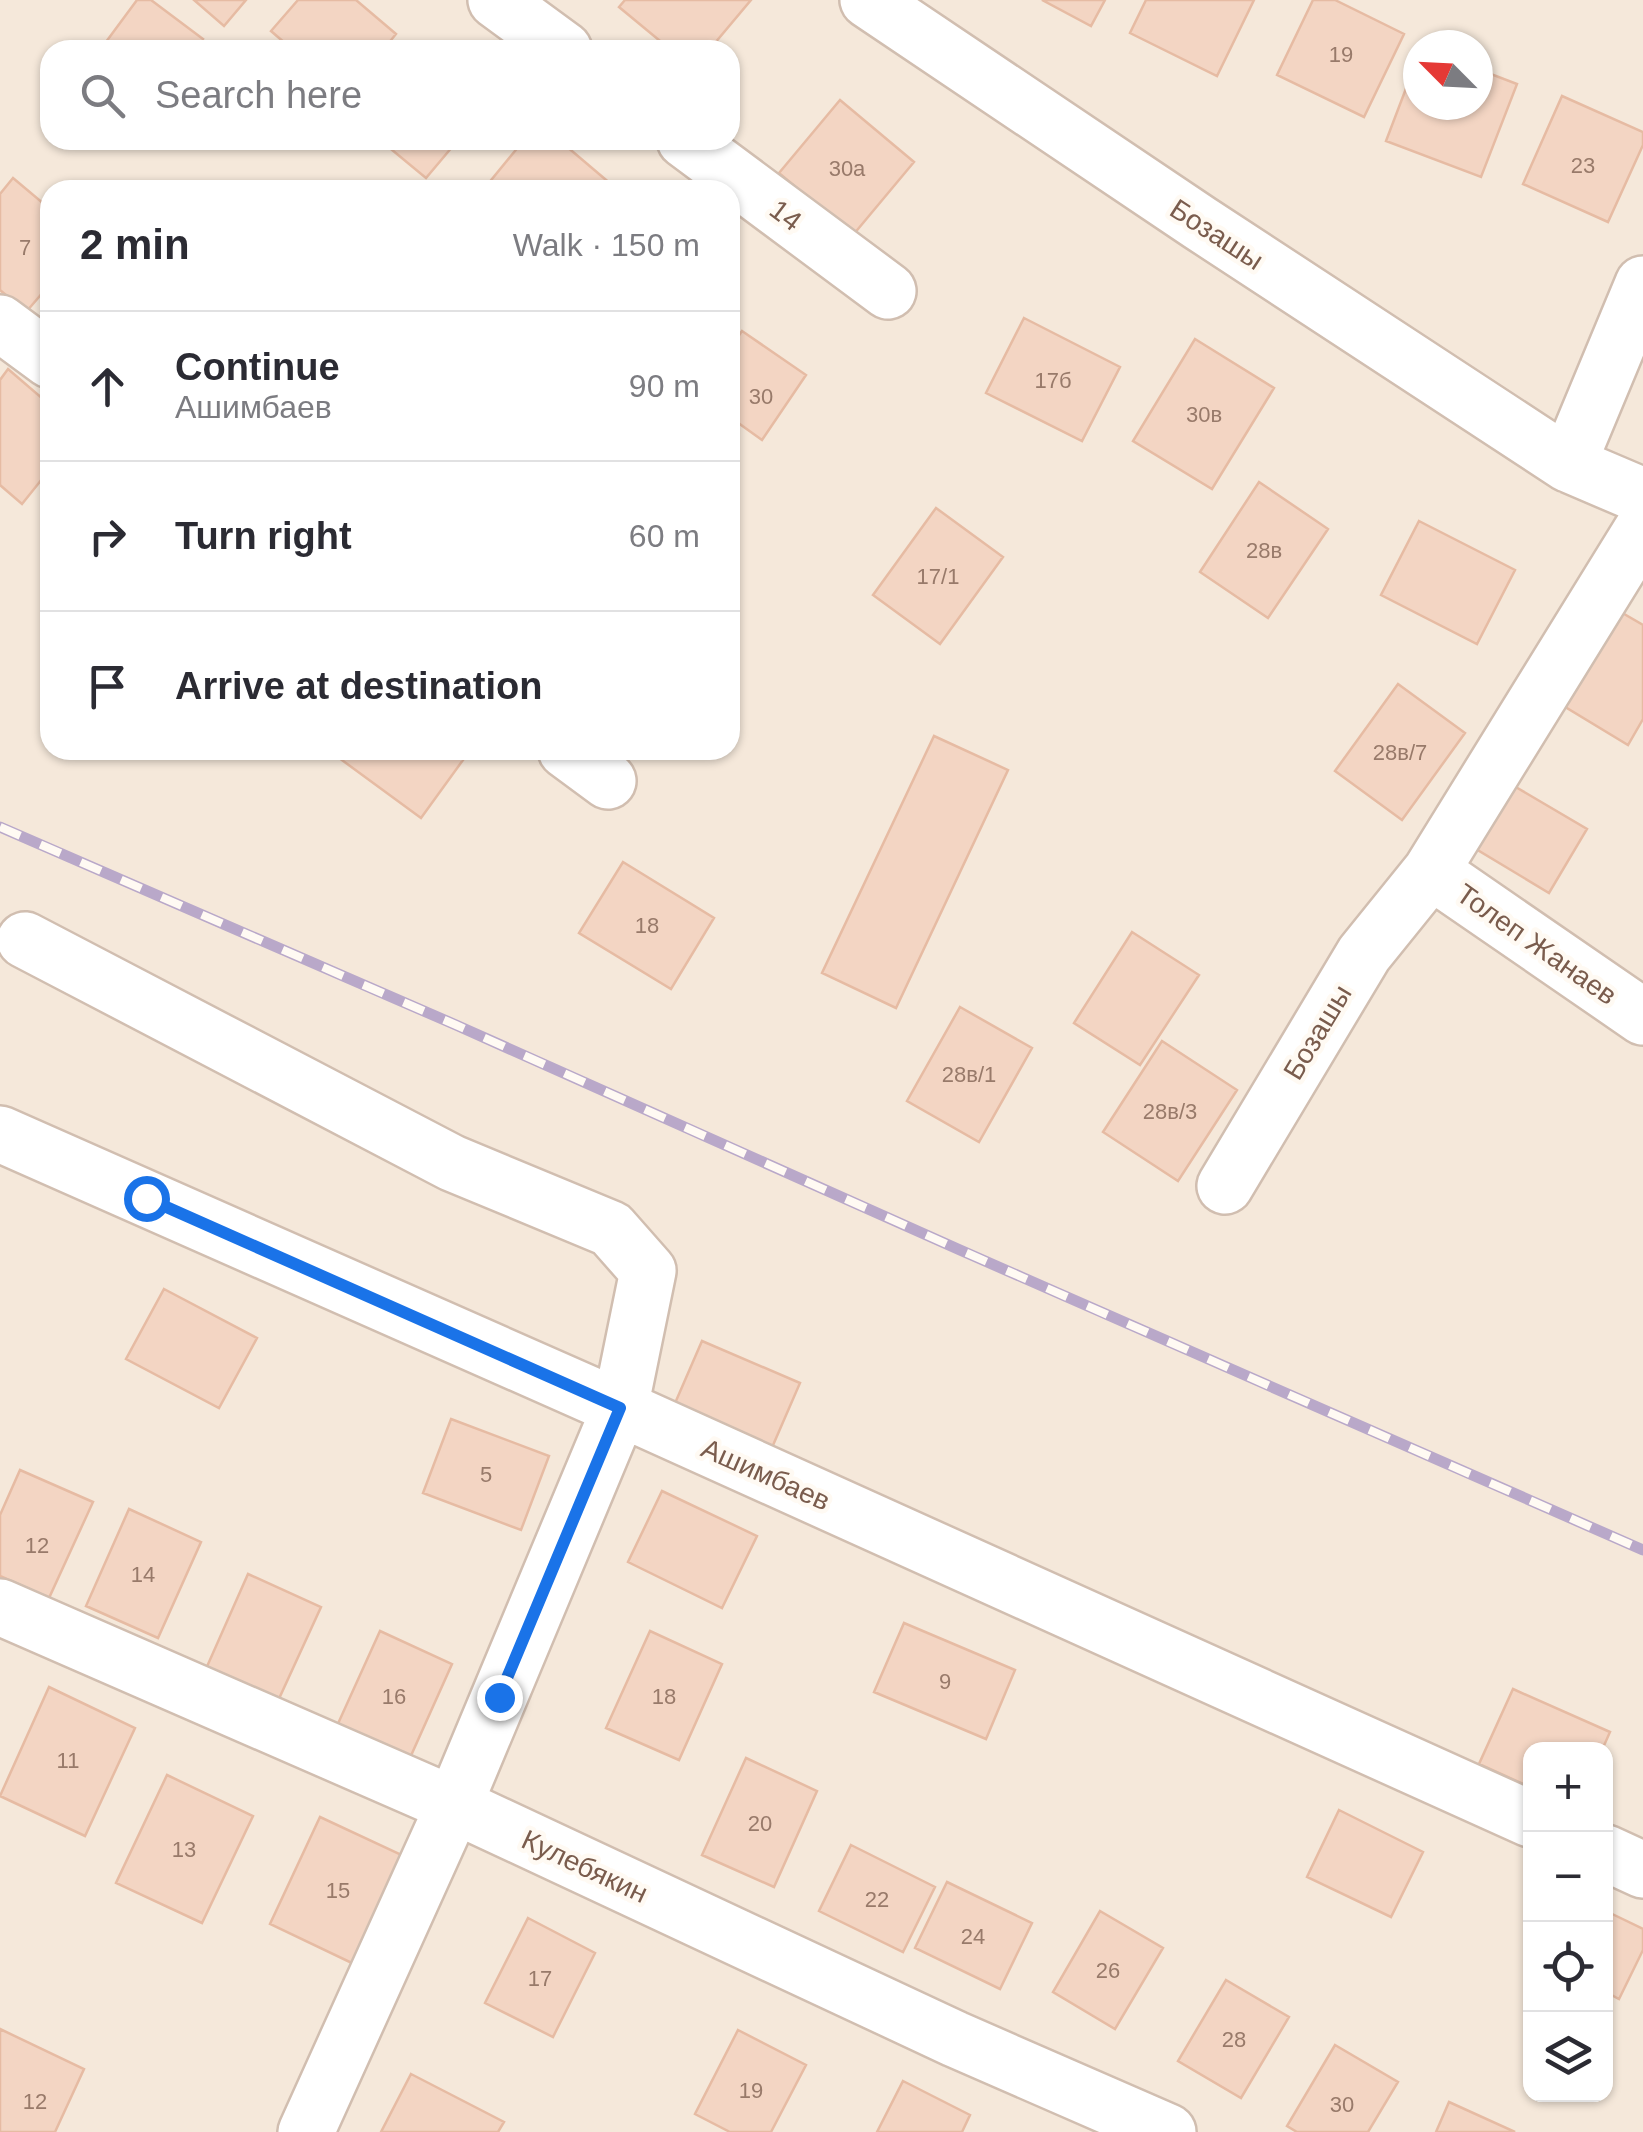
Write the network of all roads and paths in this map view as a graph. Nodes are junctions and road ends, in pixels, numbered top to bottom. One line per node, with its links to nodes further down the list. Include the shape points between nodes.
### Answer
1 (496, 0): 3 (street)
2 (868, 0): 11 (street, Бозашы)
3 (550, 40)
4 (698, 150): 5 (street, 14)
5 (739, 180)
6 (740, 181): 8 (street, 14)
7 (1643, 284): 11 (street)
8 (888, 291)
9 (0, 323): 10 (street)
10 (40, 353)
11 (1568, 464): 12 (street, Бозашы)
12 (1643, 496)
13 (1643, 528): 14 (street, Бозашы)
14 (1430, 871): 16 (street, Толеп Жанаев); 18 (street, Бозашы, via 1364,954)
15 (25, 940): 19 (street, via 452,1163 611,1229 648,1272)
16 (1643, 1017)
17 (0, 1134): 19 (street, Ашимбаев)
18 (1225, 1186)
19 (620, 1408): 21 (street); 22 (street, Ашимбаев)
20 (0, 1607): 21 (street, Кулебякин)
21 (454, 1805): 25 (street); 26 (street, Кулебякин)
22 (1523, 1816)
23 (1613, 1856): 24 (street)
24 (1643, 1870)
25 (306, 2132)
26 (1168, 2132)

